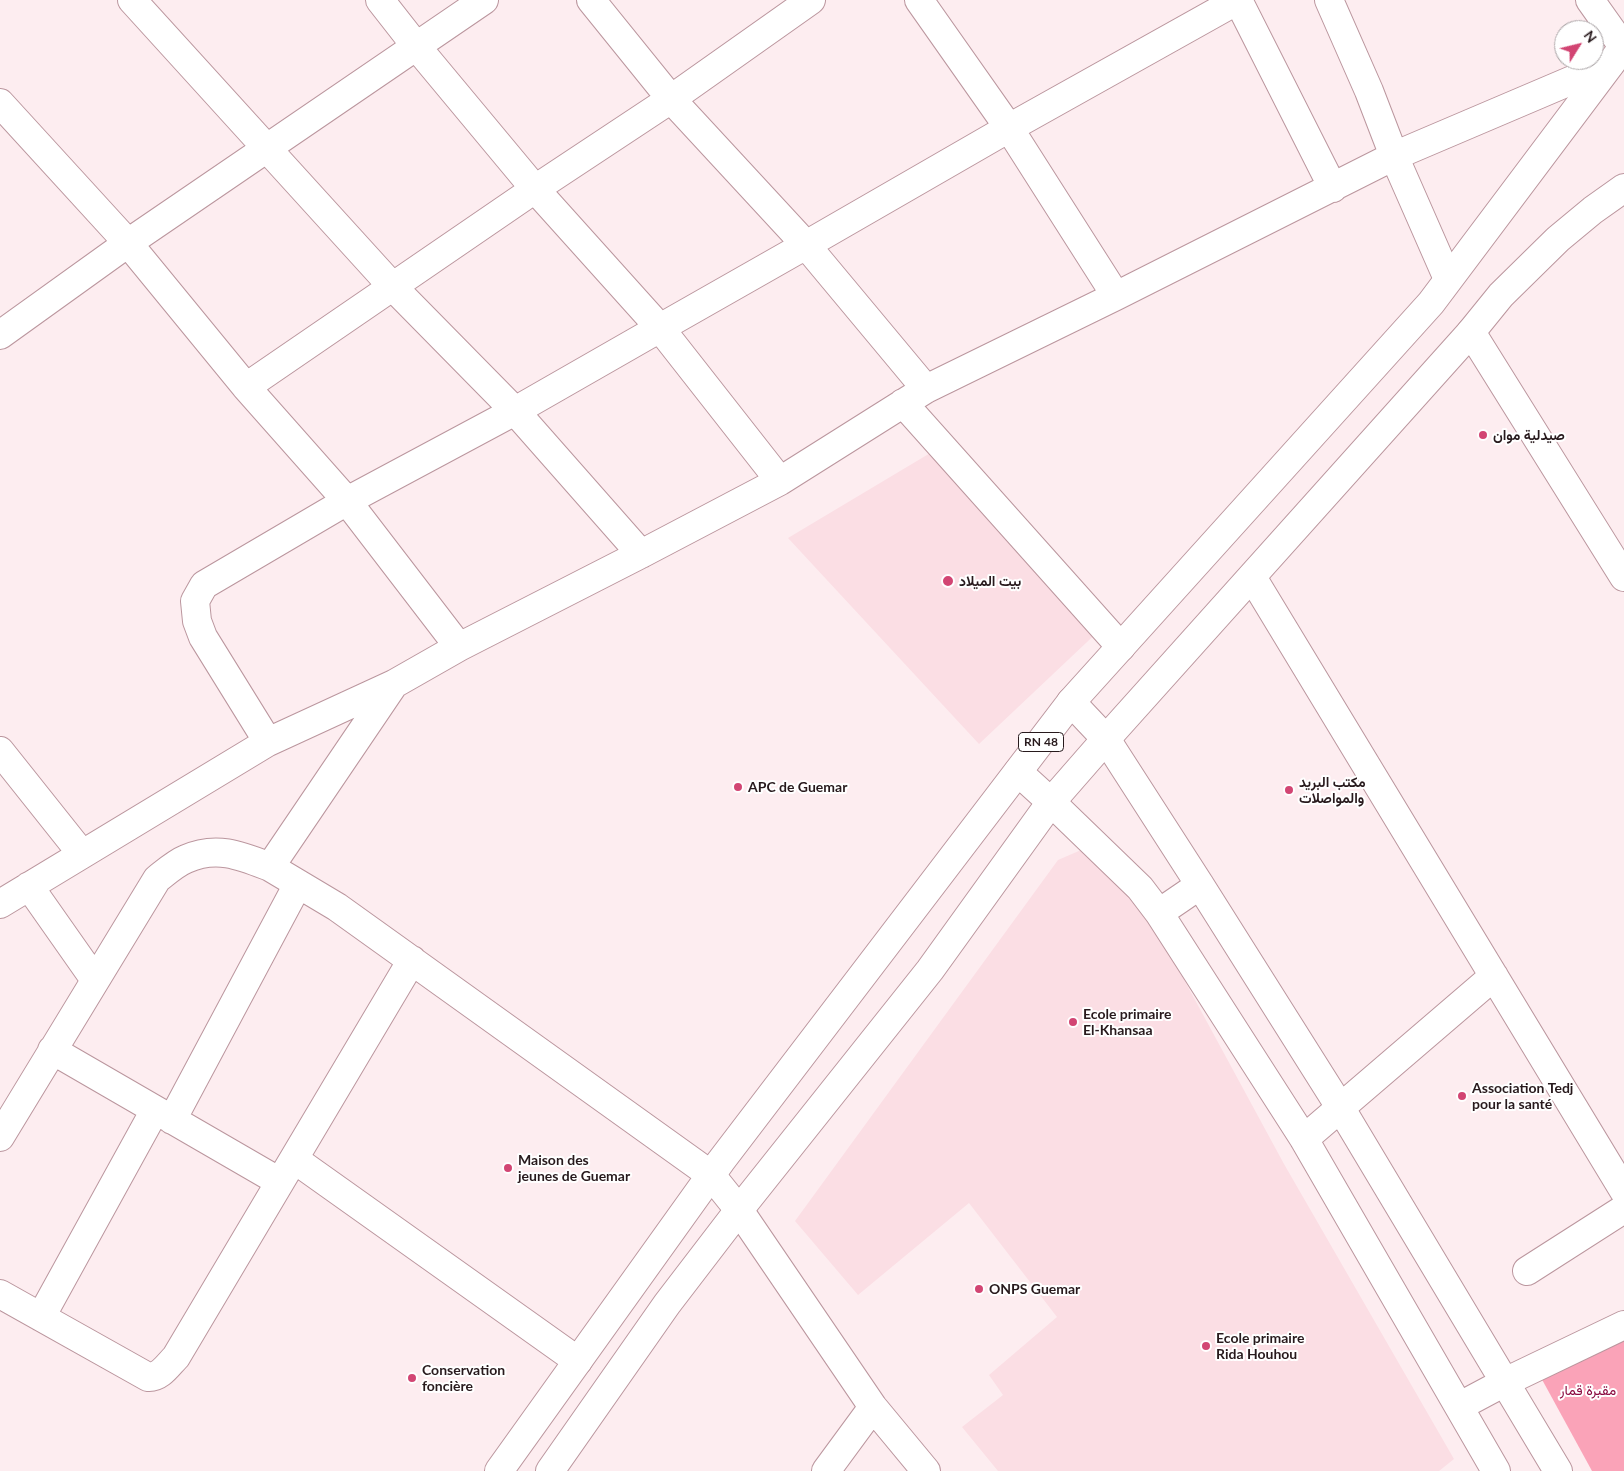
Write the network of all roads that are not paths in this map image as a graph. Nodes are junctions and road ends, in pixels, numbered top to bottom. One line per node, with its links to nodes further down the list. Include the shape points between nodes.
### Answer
1 (132, 0): 15 (main road)
2 (380, 0): 10 (main road)
3 (484, 0): 10 (main road)
4 (591, 0): 12 (main road)
5 (811, 0): 12 (main road)
6 (919, 0): 14 (main road)
7 (1238, 0): 14 (main road); 17 (main road)
8 (1329, 0): 16 (main road)
9 (1590, 0): 11 (main road)
10 (416, 46): 15 (main road); 19 (main road)
11 (1620, 51): 16 (main road); 22 (main road, RN 48)
12 (672, 99): 19 (main road); 21 (main road)
13 (0, 103): 20 (main road)
14 (1009, 128): 21 (main road); 24 (main road)
15 (266, 148): 20 (main road); 23 (main road)
16 (1394, 156): 17 (main road); 22 (main road)
17 (1333, 188): 24 (main road)
18 (1624, 188): 26 (main road, via 1558,239 1501,295)
19 (535, 189): 23 (main road); 25 (main road)
20 (128, 243): 27 (main road); 28 (main road)
21 (806, 246): 25 (main road); 29 (main road)
22 (1448, 279): 37 (main road, RN 48, via 1431,303)
23 (392, 286): 28 (main road); 30 (main road)
24 (1116, 296): 29 (main road)
25 (660, 328): 30 (main road); 31 (main road)
26 (1472, 332): 34 (main road); 35 (main road)
27 (0, 335)
28 (246, 387): 32 (main road)
29 (915, 396): 31 (main road); 37 (main road)
30 (515, 412): 32 (main road); 33 (main road)
31 (780, 481): 33 (main road)
32 (347, 501): 36 (main road); 41 (main road, via 204,585 196,601 197,621 203,637)
33 (641, 554): 36 (main road)
34 (1623, 575)
35 (1252, 577): 40 (main road); 53 (main road)
36 (459, 647): 38 (main road)
37 (1121, 647): 39 (main road, RN 48)
38 (394, 684): 41 (main road); 46 (main road)
39 (1072, 702): 40 (main road); 43 (main road, RN 48)
40 (1106, 739): 44 (main road); 48 (main road)
41 (268, 742): 45 (main road)
42 (0, 750): 45 (main road)
43 (1018, 772): 44 (main road); 61 (main road, RN 48)
44 (1052, 802): 51 (main road, via 1140,888); 65 (main road, via 930,970)
45 (82, 854): 49 (main road)
46 (270, 867): 47 (main road); 54 (main road, via 241,855 223,852 186,859 157,879)
47 (298, 884): 52 (main road, via 337,906); 57 (main road)
48 (1200, 884): 51 (main road); 56 (main road)
49 (29, 886): 50 (main road); 54 (main road)
50 (0, 904)
51 (1159, 913): 59 (main road)
52 (412, 960): 60 (main road); 61 (main road)
53 (1494, 976): 56 (main road); 63 (main road)
54 (95, 980): 55 (main road)
55 (52, 1050): 57 (main road); 58 (main road)
56 (1340, 1106): 59 (main road); 71 (main road)
57 (163, 1115): 62 (main road); 68 (main road)
58 (1, 1131)
59 (1304, 1139): 73 (main road)
60 (294, 1159): 62 (main road); 70 (main road)
61 (711, 1175): 65 (main road); 70 (main road, RN 48)
62 (280, 1182): 68 (main road, via 176,1357 159,1374 148,1377)
63 (1624, 1191)
64 (1624, 1209): 66 (main road)
65 (739, 1210): 72 (main road); 75 (main road, via 667,1304)
66 (1528, 1271)
67 (0, 1294): 68 (main road)
68 (41, 1317)
69 (1624, 1325): 71 (main road)
70 (578, 1361): 74 (main road, RN 48)
71 (1505, 1382): 73 (main road); 79 (main road)
72 (873, 1406): 76 (main road); 77 (main road)
73 (1460, 1406): 78 (main road)
74 (499, 1471)
75 (550, 1471)
76 (826, 1471)
77 (926, 1471)
78 (1496, 1471)
79 (1558, 1471)

